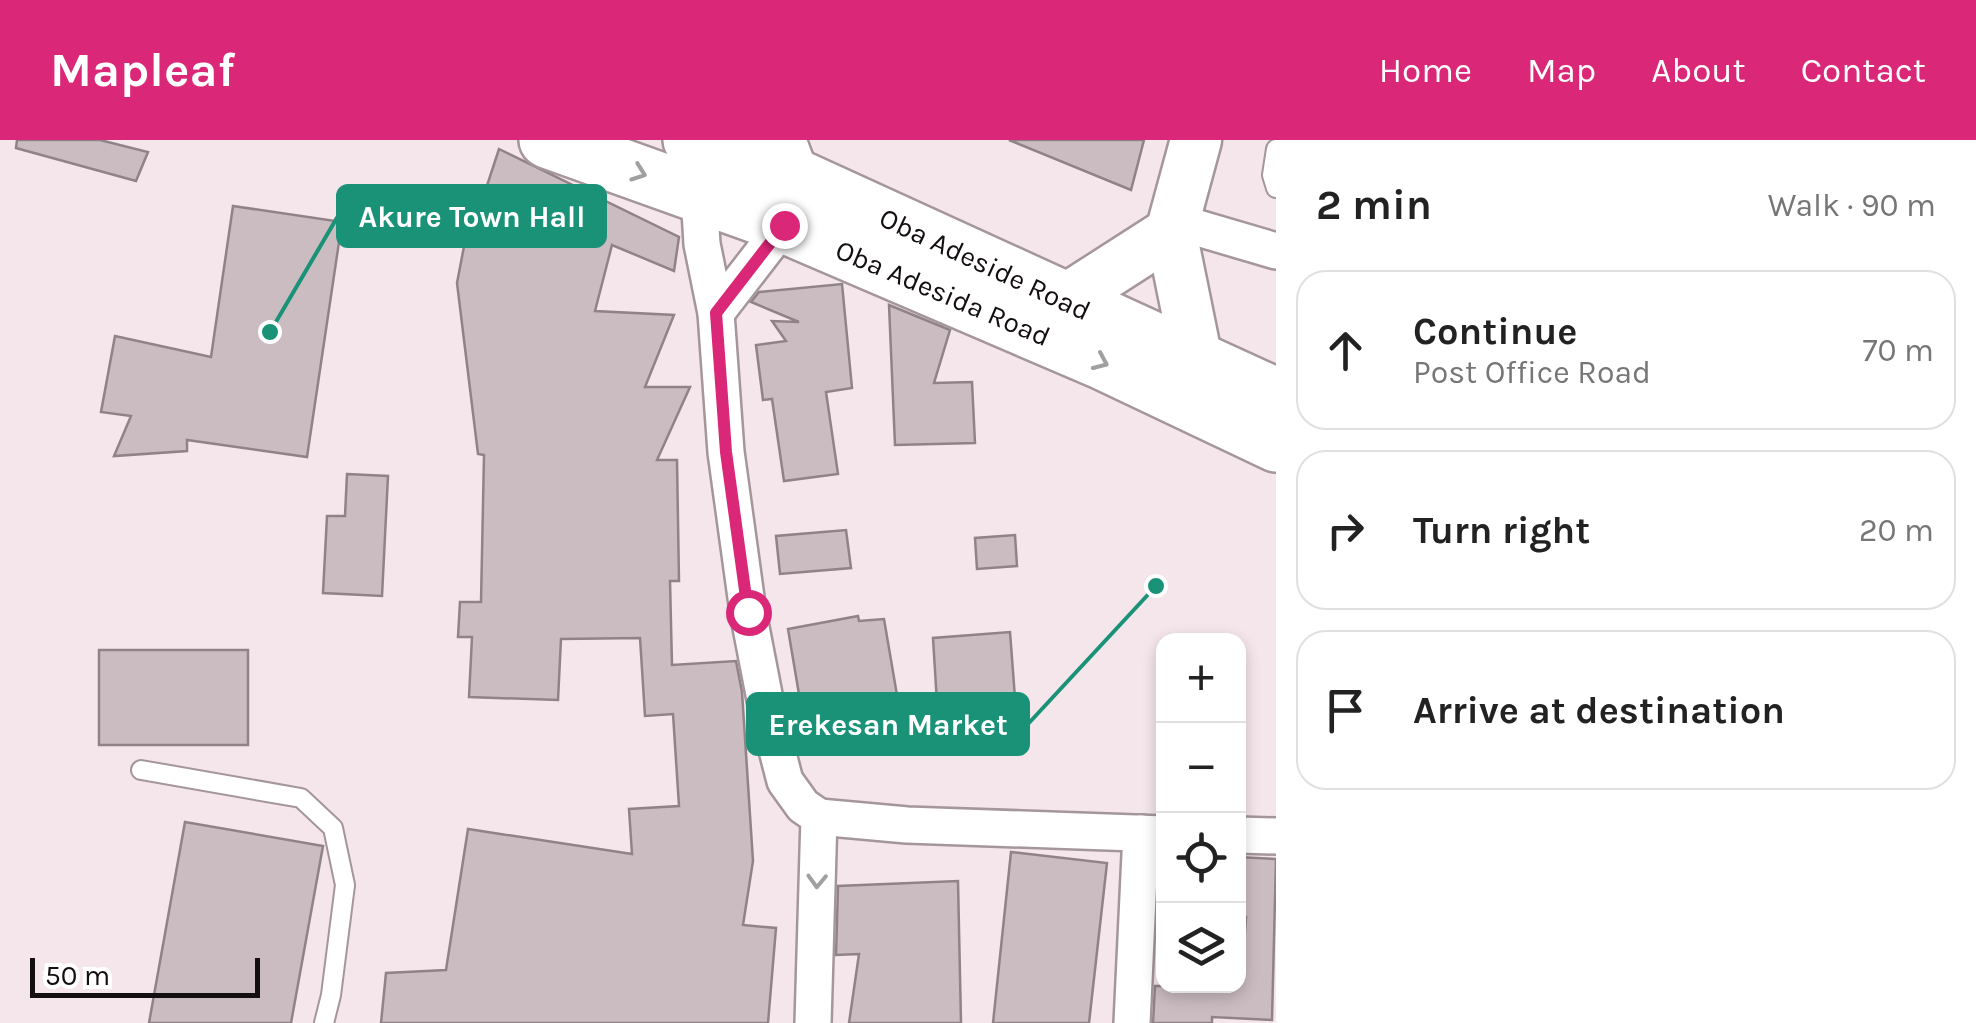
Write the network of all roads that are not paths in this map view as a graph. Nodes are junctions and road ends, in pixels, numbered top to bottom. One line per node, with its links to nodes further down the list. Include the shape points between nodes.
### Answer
1 (547, 140): 4 (main road, Oba Adesida Road, one-way to 4)
2 (1196, 140): 7 (main road)
3 (1276, 149): 6 (lane)
4 (714, 157): 5 (main road, Oba Adesida Road); 10 (street, via 702,244)
5 (792, 182): 9 (main road, Oba Adeside Road); 10 (street); 13 (main road, Oba Adesida Road, one-way to 13, via 1101,361)
6 (1276, 188)
7 (1173, 226): 8 (street); 9 (main road); 11 (main road)
8 (1276, 250)
9 (1064, 300): 11 (main road, Oba Adeside Road)
10 (716, 313): 15 (street, via 726,452 768,714 786,781)
11 (1197, 360): 12 (main road, Oba Adeside Road)
12 (1276, 396)
13 (1276, 444)
14 (141, 770): 19 (lane, via 301,798 333,828 345,884)
15 (818, 817): 16 (street); 20 (street, one-way to 20)
16 (1152, 833): 21 (street)
17 (1246, 835): 18 (street)
18 (1276, 836)
19 (324, 1023)
20 (813, 1023)
21 (1132, 1023)

